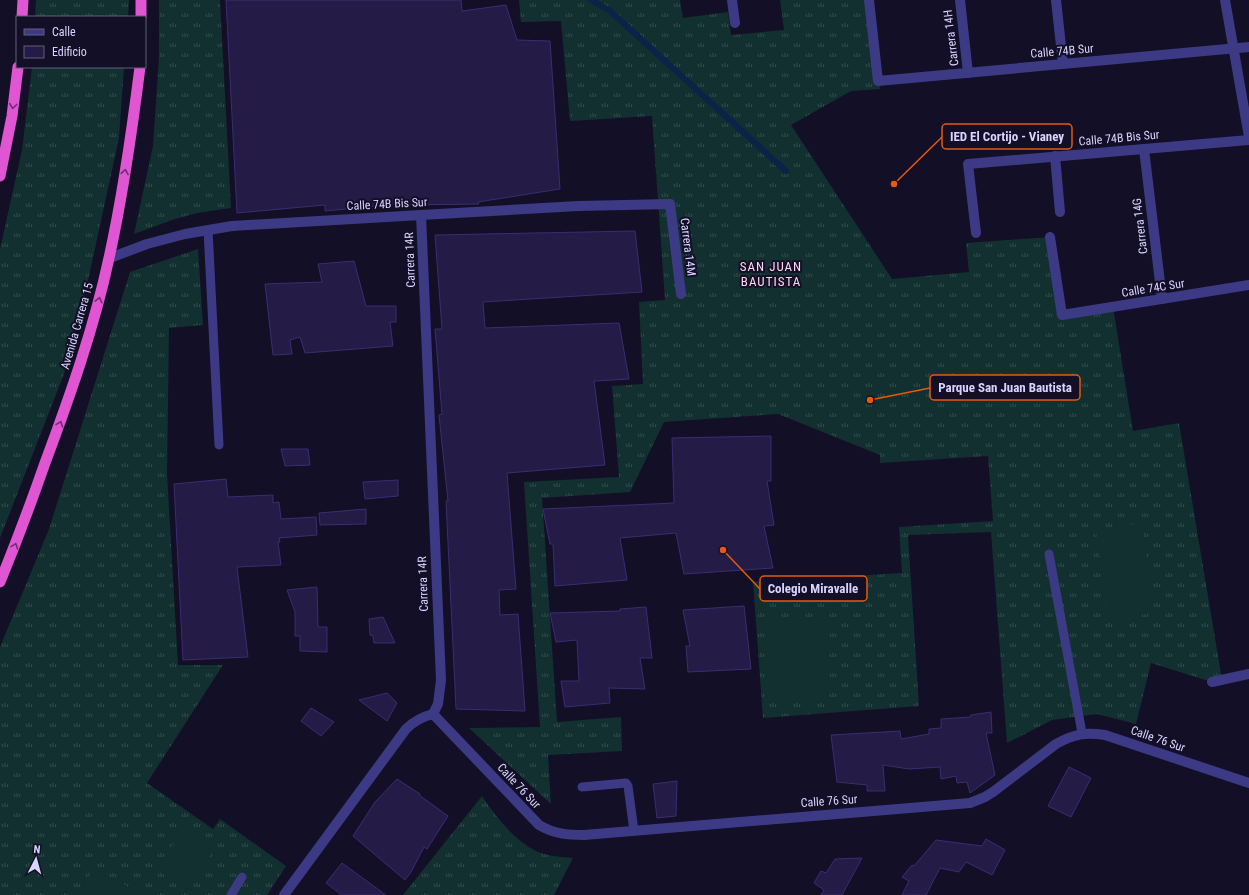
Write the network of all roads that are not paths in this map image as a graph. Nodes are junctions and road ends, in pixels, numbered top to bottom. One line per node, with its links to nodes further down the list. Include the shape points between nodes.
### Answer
1 (23, 0): 8 (highway)
2 (141, 0): 9 (highway)
3 (732, 0): 10 (street)
4 (869, 0): 16 (street, Calle 74B Sur, via 878,81)
5 (960, 0): 16 (street, Carrera 14H)
6 (1056, 0): 13 (street)
7 (1226, 0): 12 (street)
8 (22, 16)
9 (141, 16)
10 (735, 23)
11 (1249, 47): 12 (street, Calle 74B Sur)
12 (1234, 49): 13 (street, Calle 74B Sur); 17 (street)
13 (1063, 64): 16 (street, Calle 74B Sur)
14 (18, 68): 21 (highway, one-way to 21, via 12,116)
15 (140, 68): 28 (highway, Avenida Carrera 15, one-way to 15)
16 (968, 73)
17 (1249, 137)
18 (1249, 140): 19 (street, Calle 74B Bis Sur)
19 (1144, 149): 20 (street, Calle 74B Bis Sur); 31 (street, Carrera 14G)
20 (1055, 156): 23 (street); 26 (street, Calle 74B Bis Sur, via 968,164)
21 (0, 176)
22 (670, 204): 24 (street, Calle 74B Bis Sur, via 578,206); 30 (street, Carrera 14M)
23 (1060, 212)
24 (421, 215): 25 (street, Calle 74B Bis Sur, via 232,226); 37 (street, Carrera 14R, via 441,680 438,704)
25 (208, 230): 28 (street, Calle 74B Bis Sur, via 147,244); 32 (lane)
26 (976, 233)
27 (1050, 237): 31 (street, Calle 74C Sur, via 1062,315)
28 (110, 258): 34 (highway, Avenida Carrera 15, one-way to 28, via 67,403)
29 (1249, 285): 31 (street, Calle 74C Sur)
30 (681, 294)
31 (1162, 299)
32 (218, 445)
33 (1048, 554): 38 (lane)
34 (0, 582)
35 (1249, 674): 36 (street)
36 (1212, 682)
37 (433, 714): 41 (street, Calle 76 Sur, via 539,825 567,835); 44 (street, via 414,722 406,729)
38 (1082, 733): 39 (street, Calle 76 Sur, via 1105,735); 41 (street, Calle 76 Sur, via 1056,744 985,797 970,802)
39 (1249, 783)
40 (582, 787): 41 (lane, via 626,783)
41 (634, 831)
42 (242, 877): 43 (lane)
43 (231, 895)
44 (284, 895)

